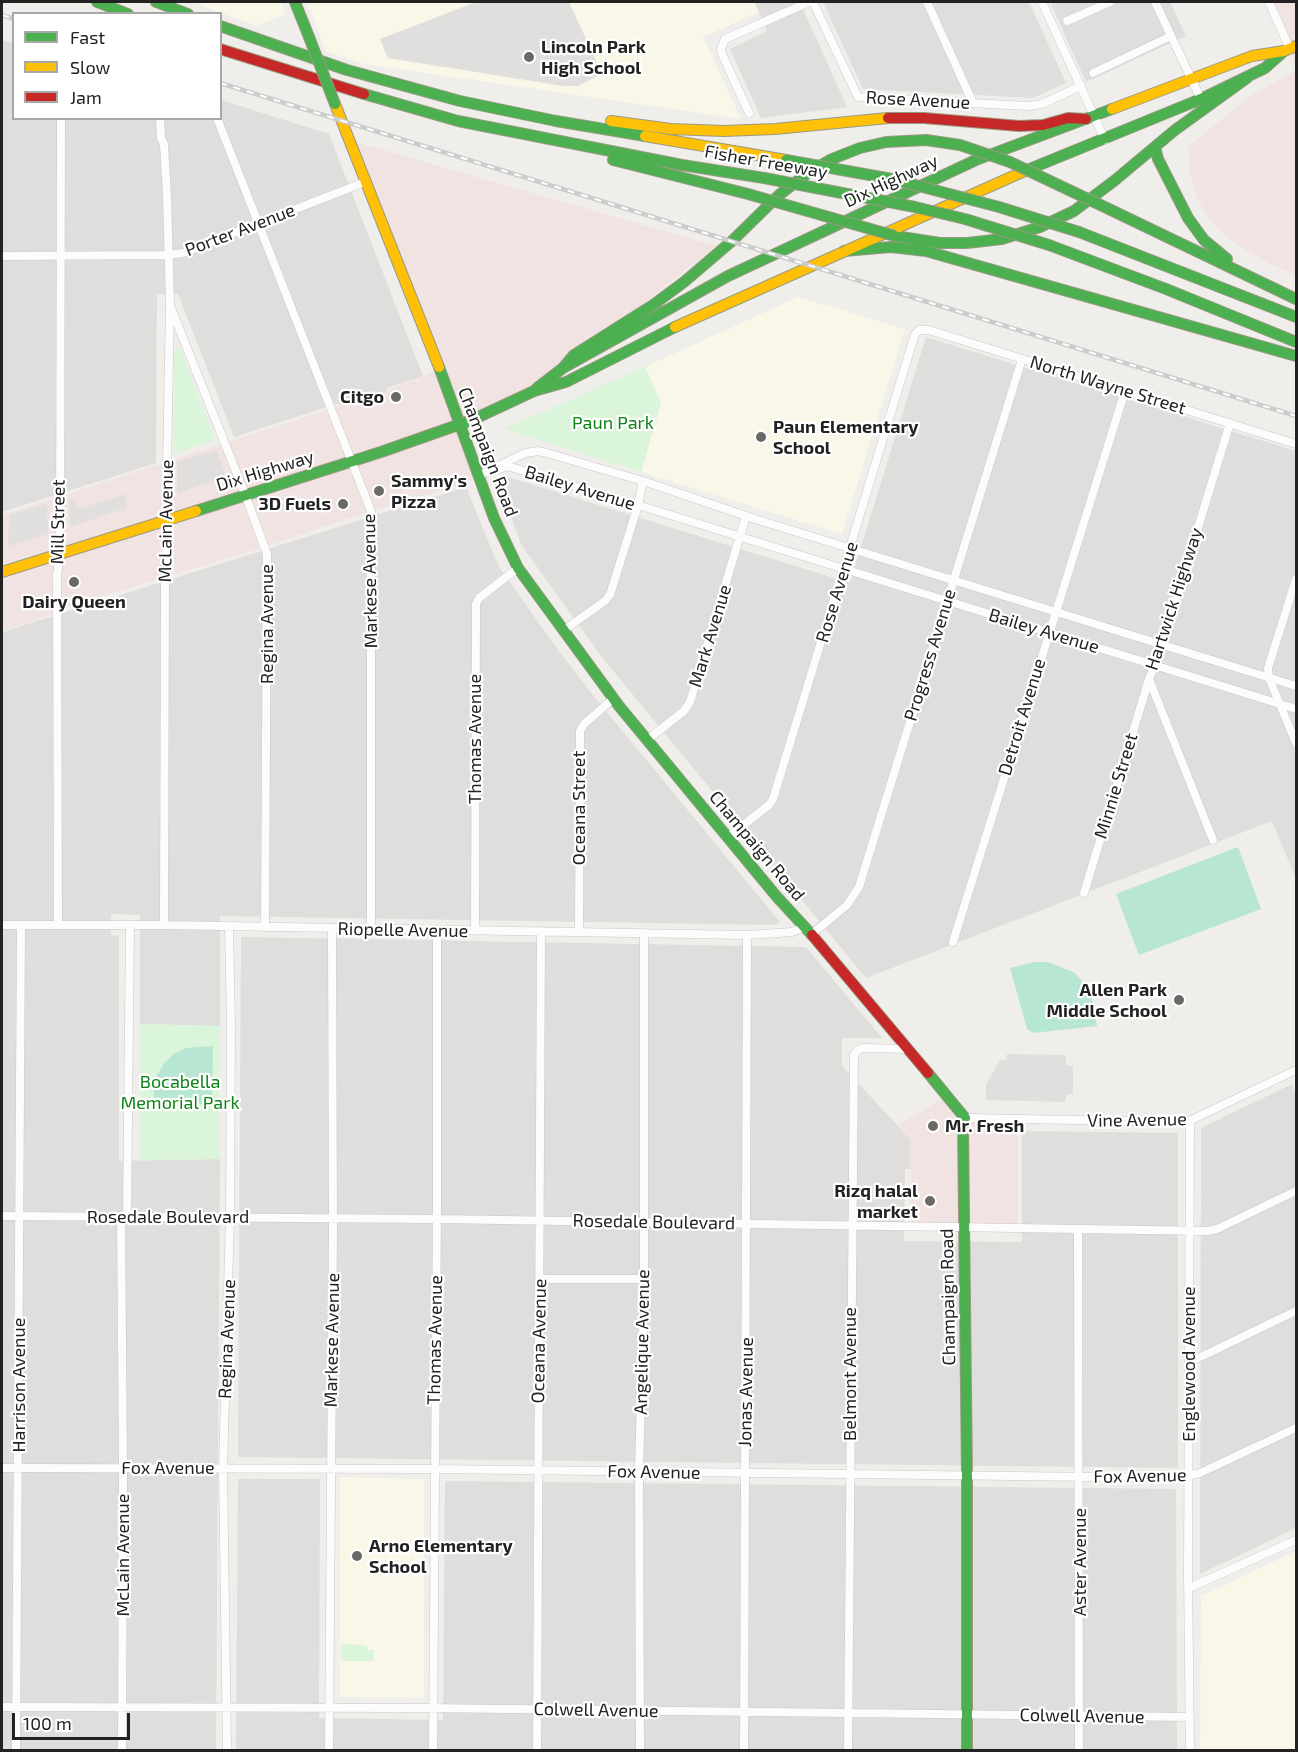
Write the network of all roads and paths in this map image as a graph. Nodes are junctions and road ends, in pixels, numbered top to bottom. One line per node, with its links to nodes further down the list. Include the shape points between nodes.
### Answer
1 (97, 2): 10 (main road)
2 (156, 2): 11 (main road)
3 (295, 2): 32 (main road, Champaign Road, bridge)
4 (811, 2): 22 (street, Rose Avenue, via 858,97); 23 (street, via 724,39 722,54)
5 (927, 2): 22 (street)
6 (1042, 2): 20 (street)
7 (1110, 2): 12 (street)
8 (1155, 2): 14 (street)
9 (1269, 2): 15 (street)
10 (123, 12)
11 (183, 12)
12 (1067, 21)
13 (222, 27): 28 (main road, Fisher Freeway, via 384,81)
14 (1171, 36): 17 (street); 19 (street)
15 (1290, 49): 18 (main road, Dix Highway); 19 (main road, Dix Highway, via 1252,56)
16 (222, 50): 30 (main road, Fisher Freeway, via 392,103)
17 (1093, 73)
18 (1247, 78): 21 (main road, Dix Highway); 31 (main road)
19 (1191, 80): 21 (street); 24 (main road, Dix Highway)
20 (1081, 86): 22 (street, Rose Avenue, via 1034,106); 24 (street)
21 (1201, 99): 29 (main road, Dix Highway)
22 (974, 103)
23 (748, 113)
24 (1090, 117): 28 (main road, via 1019,126 887,118 724,131 583,119); 29 (street); 46 (main road, Dix Highway, via 976,160 777,252)
25 (61, 120): 37 (street, Mill Street)
26 (160, 120): 35 (street, McLain Avenue)
27 (218, 120): 33 (street, Markese Avenue)
28 (570, 123): 41 (main road, Fisher Freeway, bridge, via 892,179 999,207 1079,232)
29 (1105, 140): 34 (main road, Dix Highway, via 1000,181)
30 (558, 141): 31 (main road, bridge, via 575,151 895,236 940,243 1002,239 1040,227 1074,211); 43 (main road, Fisher Freeway, bridge, via 965,219 1146,281)
31 (1155, 147): 38 (main road, via 1175,194 1196,229 1217,252)
32 (365, 182): 33 (street, Porter Avenue); 50 (main road, Champaign Road)
33 (260, 223): 35 (street, Porter Avenue, via 183,253); 52 (street, Markese Avenue)
34 (844, 251): 44 (main road, via 891,247 926,251); 47 (main road, Dix Highway, via 648,339 566,382)
35 (168, 255): 37 (street, Porter Avenue); 40 (street, McLain Avenue)
36 (2, 256): 37 (street, Porter Avenue)
37 (60, 256): 61 (street, Mill Street)
38 (1253, 278): 39 (main road); 46 (main road, bridge, via 1010,162 960,145 926,140 886,141 832,159 779,195 684,282 574,355)
39 (1296, 299)
40 (170, 303): 55 (street, Regina Avenue); 58 (street, McLain Avenue)
41 (1296, 317)
42 (919, 330): 45 (street, North Wayne Street); 60 (street, Rose Avenue)
43 (1296, 342)
44 (1296, 356)
45 (1022, 359): 48 (street, North Wayne Street); 66 (street, Progress Avenue)
46 (563, 368): 47 (main road, Dix Highway)
47 (534, 391): 50 (main road, Dix Highway)
48 (1125, 391): 49 (street, North Wayne Street); 68 (street, Detroit Avenue)
49 (1230, 423): 51 (street, North Wayne Street); 71 (street, Hartwick Highway)
50 (459, 425): 52 (main road, Dix Highway); 53 (main road, Champaign Road)
51 (1296, 444)
52 (352, 461): 55 (main road, Dix Highway); 92 (street, Markese Avenue, via 372,520)
53 (478, 476): 54 (street, Bailey Avenue, via 511,458 538,451); 56 (street, Bailey Avenue, via 507,466); 62 (main road, Champaign Road)
54 (643, 481): 56 (street); 57 (street, Bailey Avenue)
55 (245, 494): 58 (main road, Dix Highway); 90 (street, Regina Avenue, via 267,554)
56 (638, 505): 59 (street, Bailey Avenue); 69 (street, via 610,595)
57 (746, 516): 59 (street, Mark Avenue); 60 (street, Bailey Avenue)
58 (167, 519): 61 (main road, Dix Highway); 88 (street, McLain Avenue)
59 (740, 537): 63 (street, Bailey Avenue); 79 (street, Mark Avenue, via 690,702)
60 (850, 548): 63 (street, Rose Avenue); 66 (street, Bailey Avenue)
61 (60, 554): 64 (main road, Dix Highway); 86 (street, Mill Street)
62 (518, 568): 69 (main road, Champaign Road); 94 (street, Thomas Avenue, via 476,604)
63 (844, 569): 67 (street, Bailey Avenue); 81 (street, Rose Avenue, via 773,800)
64 (2, 572)
65 (1296, 579): 73 (street, via 1268,668)
66 (953, 580): 67 (street, Progress Avenue); 68 (street, Bailey Avenue)
67 (947, 601): 70 (street, Bailey Avenue); 96 (street, Progress Avenue, via 859,886 847,905)
68 (1055, 611): 70 (street, Detroit Avenue); 71 (street, Bailey Avenue)
69 (564, 630): 76 (main road, Champaign Road)
70 (1048, 632): 72 (street, Bailey Avenue); 100 (street, Detroit Avenue)
71 (1162, 644): 72 (street, Hartwick Highway); 73 (street, Bailey Avenue)
72 (1154, 665): 74 (street, Hartwick Highway); 77 (street, Bailey Avenue)
73 (1269, 678): 75 (street, Bailey Avenue); 77 (street)
74 (1149, 679): 82 (street, Hartwick Highway); 83 (street, Minnie Street)
75 (1296, 686)
76 (614, 698): 79 (main road, Champaign Road); 97 (street, Oceana Street, via 580,731)
77 (1281, 705): 78 (street, Bailey Avenue); 80 (street)
78 (1296, 709)
79 (647, 740): 81 (main road, Champaign Road)
80 (1296, 743)
81 (728, 837): 96 (main road, Champaign Road)
82 (1213, 840)
83 (1084, 893)
84 (2, 925): 85 (street, Riopelle Avenue)
85 (21, 925): 86 (street, Riopelle Avenue); 107 (street, Harrison Avenue)
86 (58, 925): 87 (street, Riopelle Avenue)
87 (130, 925): 88 (street, Riopelle Avenue); 108 (street, McLain Avenue)
88 (164, 925): 89 (street, Riopelle Avenue)
89 (229, 927): 90 (street, Riopelle Avenue); 109 (street, Regina Avenue)
90 (265, 927): 91 (street, Riopelle Avenue)
91 (332, 929): 92 (street, Riopelle Avenue); 110 (street, Markese Avenue)
92 (370, 929): 93 (street, Riopelle Avenue)
93 (436, 930): 94 (street, Riopelle Avenue); 111 (street, Thomas Avenue)
94 (475, 930): 95 (street, Riopelle Avenue)
95 (541, 931): 97 (street, Riopelle Avenue); 112 (street, Oceana Avenue)
96 (808, 931): 99 (street, Riopelle Avenue); 101 (main road, Champaign Road)
97 (579, 932): 98 (street, Riopelle Avenue)
98 (644, 933): 99 (street, Riopelle Avenue); 113 (street, Angelique Avenue)
99 (747, 934): 114 (street, Jonas Avenue)
100 (953, 942)
101 (908, 1049): 103 (main road, Champaign Road); 115 (street, Belmont Avenue, via 862,1048 854,1055)
102 (1296, 1070): 104 (street, Vine Avenue)
103 (965, 1118): 104 (street, Vine Avenue); 116 (main road, Champaign Road)
104 (1190, 1121): 118 (street, Englewood Avenue)
105 (1296, 1191): 118 (street, Rosedale Boulevard, via 1217,1229)
106 (2, 1216): 107 (street, Rosedale Boulevard)
107 (19, 1216): 108 (street, Rosedale Boulevard); 126 (street, Harrison Avenue)
108 (124, 1216): 109 (street, Rosedale Boulevard); 124 (street, McLain Avenue)
109 (230, 1217): 110 (street, Rosedale Boulevard); 127 (street, Regina Avenue)
110 (333, 1218): 111 (street, Rosedale Boulevard); 128 (street, Markese Avenue)
111 (436, 1219): 112 (street, Rosedale Boulevard); 129 (street, Thomas Avenue)
112 (540, 1220): 113 (street, Rosedale Boulevard); 119 (street, Oceana Avenue)
113 (644, 1223): 114 (street, Rosedale Boulevard); 120 (street, Angelique Avenue)
114 (747, 1224): 115 (street, Rosedale Boulevard); 132 (street, Jonas Avenue)
115 (851, 1225): 116 (street, Rosedale Boulevard); 133 (street, Belmont Avenue)
116 (964, 1227): 117 (street, Rosedale Boulevard); 134 (main road, Champaign Road)
117 (1078, 1229): 118 (street, Rosedale Boulevard); 135 (street, Aster Avenue)
118 (1189, 1231): 122 (street, Englewood Avenue)
119 (540, 1279): 120 (street); 130 (street, Oceana Avenue)
120 (644, 1279): 131 (street, Angelique Avenue)
121 (1296, 1311): 122 (street)
122 (1191, 1362): 136 (street, Englewood Avenue)
123 (1296, 1428): 136 (street, Fox Avenue)
124 (123, 1467): 126 (street, Fox Avenue); 127 (street, Fox Avenue); 140 (street, McLain Avenue)
125 (2, 1468): 126 (street, Fox Avenue)
126 (18, 1468): 139 (street, Harrison Avenue)
127 (223, 1468): 128 (street, Fox Avenue); 142 (street, Regina Avenue)
128 (331, 1468): 129 (street, Fox Avenue); 143 (street, Markese Avenue)
129 (434, 1469): 130 (street, Fox Avenue); 144 (street, Thomas Avenue)
130 (538, 1470): 131 (street, Fox Avenue); 145 (street, Oceana Avenue)
131 (639, 1472): 132 (street, Fox Avenue); 146 (street, Angelique Avenue)
132 (745, 1473): 133 (street, Fox Avenue); 147 (street, Jonas Avenue)
133 (849, 1474): 134 (street, Fox Avenue); 148 (street, Belmont Avenue)
134 (967, 1476): 135 (street, Fox Avenue); 149 (main road, Champaign Road)
135 (1080, 1477): 136 (street, Fox Avenue); 150 (street, Aster Avenue)
136 (1189, 1477): 138 (street, Englewood Avenue)
137 (1296, 1540): 138 (street)
138 (1188, 1588): 151 (street, Englewood Avenue)
139 (17, 1706): 140 (street, Colwell Avenue); 141 (street, Colwell Avenue); 152 (street, Harrison Avenue)
140 (122, 1706): 142 (street, Colwell Avenue); 153 (street, McLain Avenue)
141 (2, 1707)
142 (227, 1707): 143 (street, Colwell Avenue); 154 (street, Regina Avenue)
143 (330, 1707): 144 (street, Colwell Avenue); 155 (street, Markese Avenue)
144 (433, 1708): 145 (street, Colwell Avenue); 156 (street, Thomas Avenue)
145 (537, 1709): 146 (street, Colwell Avenue); 157 (street, Oceana Avenue)
146 (640, 1711): 147 (street, Colwell Avenue); 158 (street, Angelique Avenue)
147 (745, 1712): 148 (street, Colwell Avenue); 159 (street, Jonas Avenue)
148 (848, 1713): 149 (street, Colwell Avenue); 160 (street, Belmont Avenue)
149 (967, 1715): 150 (street, Colwell Avenue); 161 (main road, Champaign Road)
150 (1080, 1715): 151 (street, Colwell Avenue); 162 (street, Aster Avenue)
151 (1190, 1718): 163 (street, Englewood Avenue)
152 (16, 1750)
153 (122, 1750)
154 (227, 1750)
155 (329, 1750)
156 (433, 1750)
157 (537, 1750)
158 (640, 1750)
159 (744, 1750)
160 (848, 1750)
161 (967, 1750)
162 (1079, 1750)
163 (1190, 1750)

